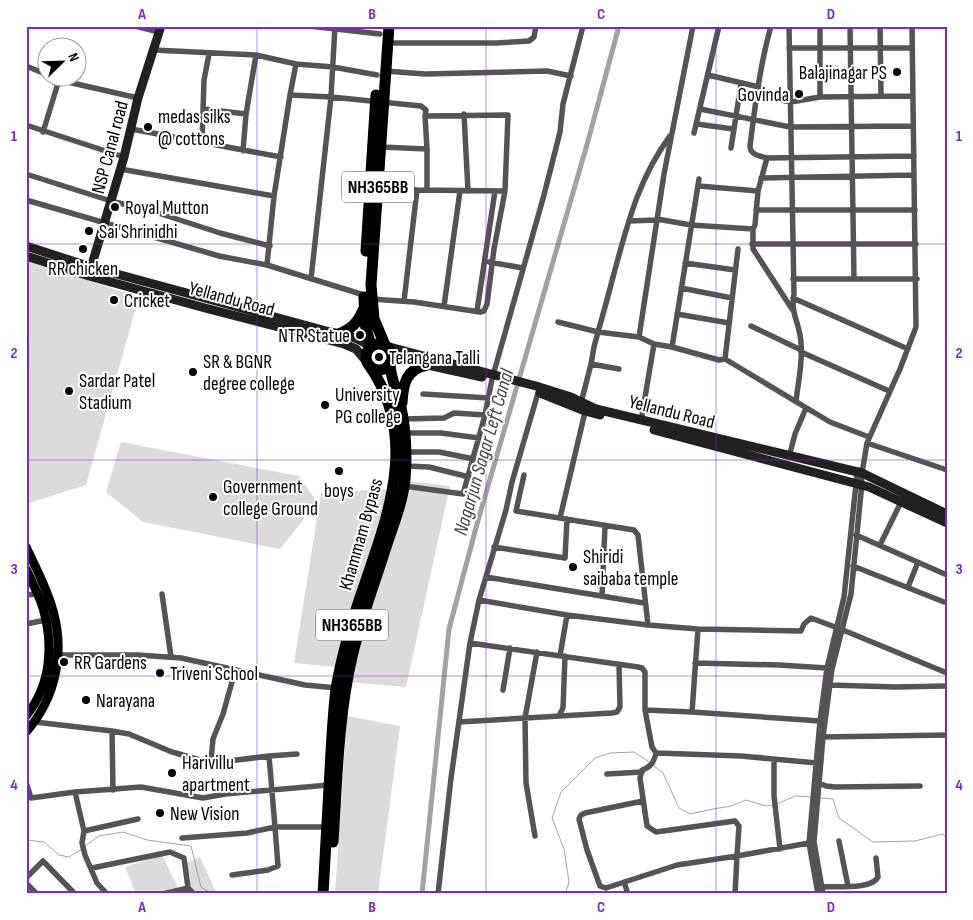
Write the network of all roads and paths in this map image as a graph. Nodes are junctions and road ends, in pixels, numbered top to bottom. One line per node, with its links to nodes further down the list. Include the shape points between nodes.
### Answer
1 (135, 26): 14 (street)
2 (309, 26): 13 (street)
3 (536, 26): 15 (street, via 534,37 529,41 496,43)
4 (583, 26): 30 (street)
5 (693, 26): 61 (street)
6 (719, 26): 29 (street)
7 (771, 26): 33 (street)
8 (789, 26): 16 (street)
9 (820, 26): 20 (street)
10 (850, 26): 17 (street)
11 (880, 26): 18 (street)
12 (912, 26): 19 (street)
13 (335, 28): 15 (street); 26 (street)
14 (160, 29): 21 (main road, NSP Canal road)
15 (384, 32): 28 (highway, NH365BB)
16 (789, 48): 20 (street); 44 (street)
17 (850, 48): 18 (street); 20 (street); 41 (street)
18 (880, 48): 19 (street); 37 (street)
19 (912, 48): 38 (street)
20 (820, 49): 40 (street)
21 (154, 50): 22 (street); 42 (main road, NSP Canal road)
22 (209, 54): 23 (street); 45 (street, via 204,80)
23 (256, 55): 24 (street); 47 (street)
24 (296, 64): 26 (street); 35 (street)
25 (26, 66): 27 (street)
26 (333, 67): 28 (street); 39 (street)
27 (38, 71)
28 (381, 73): 30 (street, via 547,71); 43 (highway, NH365BB)
29 (708, 75): 31 (street); 46 (street)
30 (571, 76): 112 (street, via 558,141)
31 (741, 84): 33 (street); 50 (street)
32 (88, 87): 42 (street)
33 (758, 87): 36 (street)
34 (57, 88): 59 (street)
35 (290, 95): 39 (street); 71 (street)
36 (757, 95): 44 (street); 51 (street)
37 (881, 96): 38 (street); 41 (street)
38 (912, 96): 55 (street)
39 (330, 97): 43 (street); 116 (street)
40 (820, 97): 41 (street); 44 (street)
41 (850, 97): 54 (street)
42 (138, 98): 57 (main road, NSP Canal road)
43 (379, 102): 49 (street, via 421,106 426,110); 63 (highway, NH365BB); 120 (highway, NH365BB, via 370,178)
44 (791, 102): 56 (street)
45 (204, 109): 47 (street); 62 (street)
46 (700, 109): 50 (street); 52 (street)
47 (246, 114): 66 (street)
48 (464, 114): 49 (street); 83 (street); 85 (street, via 508,115)
49 (425, 116): 65 (street)
50 (735, 116): 51 (street); 58 (street)
51 (754, 119): 56 (street); 72 (street, via 750,149 754,154)
52 (696, 124): 58 (street); 60 (street)
53 (26, 125): 59 (street)
54 (851, 126): 55 (street); 56 (street); 68 (street)
55 (913, 126): 69 (street)
56 (790, 127): 67 (street)
57 (131, 129): 62 (street); 70 (main road, NSP Canal road)
58 (733, 129): 64 (street)
59 (43, 132): 70 (street)
60 (694, 133)
61 (671, 134): 94 (street); 95 (street, via 655,156)
62 (202, 142): 66 (street)
63 (381, 147): 65 (street); 79 (highway, NH365BB)
64 (731, 148)
65 (426, 149): 81 (street)
66 (243, 151): 71 (street)
67 (791, 156): 68 (street); 72 (street); 76 (street)
68 (851, 156): 69 (street); 77 (street)
69 (914, 156): 75 (street)
70 (124, 157): 73 (main road, NSP Canal road)
71 (281, 157): 87 (street)
72 (767, 158): 78 (street)
73 (120, 169): 87 (street); 89 (main road, NSP Canal road)
74 (26, 174): 89 (street)
75 (914, 175): 77 (street); 92 (street)
76 (791, 176): 77 (street); 78 (street); 93 (street)
77 (852, 176): 91 (street)
78 (761, 178): 86 (street)
79 (378, 186): 80 (street); 120 (highway, NH365BB)
80 (417, 190): 81 (street); 123 (street)
81 (428, 190): 82 (street)
82 (460, 191): 83 (street); 124 (street)
83 (468, 191): 84 (street)
84 (495, 191): 85 (street); 107 (street)
85 (505, 191): 108 (street)
86 (758, 191): 90 (street); 97 (street, via 699,183)
87 (274, 196): 104 (street)
88 (26, 200): 96 (street)
89 (111, 201): 96 (main road, NSP Canal road); 104 (street)
90 (756, 210): 93 (street); 98 (street)
91 (852, 210): 92 (street); 93 (street); 102 (street)
92 (915, 210): 100 (street)
93 (792, 211): 101 (street)
94 (657, 220): 95 (street); 97 (street); 133 (street)
95 (629, 221): 131 (street)
96 (105, 222): 110 (street, via 219,256); 111 (main road, NSP Canal road)
97 (692, 225): 98 (street); 109 (street)
98 (753, 229): 99 (street)
99 (752, 244): 101 (street); 125 (street)
100 (916, 244): 102 (street); 118 (street)
101 (792, 245): 102 (street); 117 (street)
102 (853, 245): 115 (street)
103 (26, 246): 111 (main road, Yellandu Road)
104 (270, 246): 110 (street)
105 (738, 249): 113 (street)
106 (26, 256): 114 (main road, Yellandu Road)
107 (485, 261): 108 (street); 126 (street)
108 (492, 263): 112 (street); 126 (street, via 486,308)
109 (685, 263): 113 (street); 119 (street)
110 (267, 265): 116 (street)
111 (91, 267): 114 (main road, NSP Canal road); 132 (main road, Yellandu Road)
112 (523, 268): 146 (street)
113 (735, 270): 121 (street)
114 (89, 276): 142 (main road, Yellandu Road, via 344,344 356,349)
115 (854, 278): 117 (street); 118 (street)
116 (311, 279): 120 (street)
117 (793, 279): 122 (street)
118 (916, 279): 138 (street, via 916,327)
119 (681, 288): 121 (street); 127 (street)
120 (366, 298): 123 (street); 132 (highway, via 357,323); 135 (highway, NH365BB); 136 (highway, NH365BB, via 365,324)
121 (732, 298): 129 (street)
122 (793, 298): 125 (street); 138 (street)
123 (404, 301): 124 (street)
124 (444, 306): 126 (street)
125 (792, 309): 139 (street, via 800,331)
126 (477, 311)
127 (677, 314): 129 (street); 137 (street)
128 (558, 322): 131 (street)
129 (729, 323): 140 (street)
130 (751, 326): 139 (street)
131 (598, 332): 133 (street); 143 (street)
132 (338, 334): 136 (main road, Yellandu Road, via 361,340)
133 (639, 337): 134 (street)
134 (654, 344): 137 (street); 156 (street)
135 (386, 346): 136 (highway); 141 (highway, NH365BB); 146 (main road, Yellandu Road)
136 (370, 347): 142 (highway, NH365BB, via 366,354)
137 (672, 347): 140 (street)
138 (908, 349): 148 (street)
139 (801, 351): 148 (street); 151 (street)
140 (725, 359): 151 (street)
141 (391, 360): 142 (highway, via 380,370); 144 (main road, Yellandu Road); 155 (highway, Khammam Bypass / NH365BB)
142 (368, 364): 213 (highway, Khammam Bypass / NH365BB, via 383,386 391,410 396,448 394,481 388,513 349,633)
143 (591, 364): 145 (street); 152 (street)
144 (427, 365): 146 (main road, Yellandu Road); 155 (highway, via 416,368 405,381)
145 (619, 369)
146 (497, 378): 147 (main road, Yellandu Road); 150 (street)
147 (536, 390): 152 (main road, Yellandu Road); 171 (street)
148 (889, 391): 159 (street)
149 (423, 394): 150 (street)
150 (488, 398): 154 (street)
151 (796, 401): 153 (street)
152 (584, 406): 156 (main road, Yellandu Road); 168 (main road, Yellandu Road); 174 (street)
153 (806, 408): 159 (street); 161 (street)
154 (485, 415): 155 (street, via 454,413 444,418); 158 (street)
155 (403, 419): 157 (highway, Khammam Bypass / NH365BB)
156 (641, 420): 161 (main road, Yellandu Road)
157 (405, 433): 158 (street); 160 (highway, Khammam Bypass / NH365BB)
158 (479, 438): 162 (street)
159 (868, 440): 164 (street); 165 (street)
160 (406, 452): 162 (street, via 440,452); 163 (highway, Khammam Bypass / NH365BB)
161 (789, 456): 165 (main road, Yellandu Road)
162 (474, 459): 167 (street)
163 (406, 466): 167 (street); 169 (highway, Khammam Bypass / NH365BB)
164 (947, 470)
165 (861, 471): 168 (street); 173 (main road, Yellandu Road)
166 (524, 475): 172 (street)
167 (469, 477): 169 (street, via 463,494)
168 (859, 484): 170 (main road, Yellandu Road); 177 (street); 198 (street)
169 (404, 486): 269 (highway, Khammam Bypass / NH365BB, via 355,648 346,689)
170 (901, 502): 175 (main road, Yellandu Road); 178 (street)
171 (506, 510): 172 (street); 180 (street)
172 (516, 512): 174 (street)
173 (947, 514)
174 (564, 518): 176 (street); 180 (street, via 564,558)
175 (947, 523)
176 (605, 526): 190 (street); 193 (street, via 634,530 638,535)
177 (856, 535): 178 (street); 182 (street)
178 (880, 546): 181 (street)
179 (26, 547): 195 (main road, via 46,590)
180 (494, 547): 185 (street)
181 (918, 562): 184 (street); 186 (street)
182 (853, 566): 186 (street); 198 (street, via 850,594)
183 (26, 569): 187 (main road)
184 (947, 575)
185 (486, 577): 190 (street); 191 (street)
186 (908, 587): 192 (street)
187 (37, 594): 189 (street); 195 (main road)
188 (162, 594): 205 (street)
189 (26, 595)
190 (602, 596): 193 (street)
191 (479, 600): 194 (street); 200 (street)
192 (944, 602)
193 (644, 603): 197 (street)
194 (567, 615): 197 (street); 204 (street)
195 (48, 616): 196 (street); 203 (main road); 217 (main road, via 48,672 37,701)
196 (26, 624)
197 (648, 625): 199 (street)
198 (840, 628): 199 (street, via 811,618 801,631); 208 (street); 210 (street); 211 (street)
199 (698, 629): 206 (street)
200 (470, 643): 201 (street); 222 (street)
201 (510, 648): 202 (street); 214 (street)
202 (537, 652): 204 (street); 219 (street)
203 (58, 655): 205 (street); 221 (main road, via 51,691)
204 (563, 656): 207 (street); 218 (street, via 563,708)
205 (171, 657): 209 (street)
206 (696, 663): 208 (street); 216 (street)
207 (619, 664): 215 (street, via 642,668 645,672); 218 (street, via 620,707 617,712)
208 (828, 668): 220 (street)
209 (235, 671): 213 (street); 230 (street, via 213,739)
210 (947, 672)
211 (830, 685): 212 (street); 226 (street)
212 (947, 686)
213 (337, 688): 236 (highway, Khammam Bypass / NH365BB)
214 (503, 690)
215 (645, 710): 216 (street); 227 (street, via 652,748)
216 (692, 712): 220 (street)
217 (26, 716)
218 (560, 716): 219 (street)
219 (525, 718): 222 (street); 248 (street, via 526,783)
220 (820, 721): 232 (street)
221 (35, 722): 223 (street); 224 (main road)
222 (459, 722): 270 (street)
223 (112, 731): 230 (street, via 129,734 172,752); 239 (street)
224 (26, 732)
225 (947, 735): 226 (street)
226 (822, 737): 237 (street)
227 (656, 753): 231 (street); 233 (street, via 654,762)
228 (297, 754): 229 (street)
229 (269, 756): 230 (street); 240 (street)
230 (211, 760)
231 (774, 760): 232 (street); 252 (street)
232 (817, 764): 237 (street)
233 (642, 772): 234 (street); 242 (street)
234 (607, 774)
235 (26, 782): 241 (street, via 31,798)
236 (329, 785): 240 (street); 246 (highway, Khammam Bypass / NH365BB)
237 (818, 786): 238 (street); 243 (street)
238 (920, 786)
239 (113, 790): 240 (street, via 141,787 203,798); 241 (street)
240 (271, 790): 245 (street)
241 (75, 792): 247 (street)
242 (643, 801): 253 (street, via 647,826 656,832 735,821 739,826); 258 (street, via 585,813 578,819 600,886 606,888)
243 (815, 801): 251 (street); 261 (street, via 814,842)
244 (138, 819): 247 (street)
245 (275, 827): 246 (street); 249 (street, via 247,833); 256 (street, via 278,866)
246 (326, 827): 268 (highway, Khammam Bypass / NH365BB)
247 (84, 831): 255 (street, via 82,843)
248 (535, 836)
249 (182, 838)
250 (839, 841): 260 (street)
251 (809, 843): 252 (street); 273 (street)
252 (780, 849): 253 (street)
253 (737, 856): 258 (street, via 677,865); 272 (street)
254 (876, 858): 260 (street, via 876,880 861,886)
255 (92, 868): 262 (street, via 170,852 184,858); 265 (street, via 97,883)
256 (232, 875)
257 (26, 878): 264 (street, via 43,861)
258 (624, 882): 271 (street)
259 (26, 883): 263 (street)
260 (848, 886): 261 (street)
261 (821, 887): 274 (street)
262 (188, 888): 266 (street); 267 (street)
263 (37, 894)
264 (75, 894)
265 (107, 894)
266 (164, 894)
267 (194, 894)
268 (323, 894)
269 (330, 894)
270 (438, 894)
271 (628, 894)
272 (735, 894)
273 (818, 894)
274 (823, 894)

